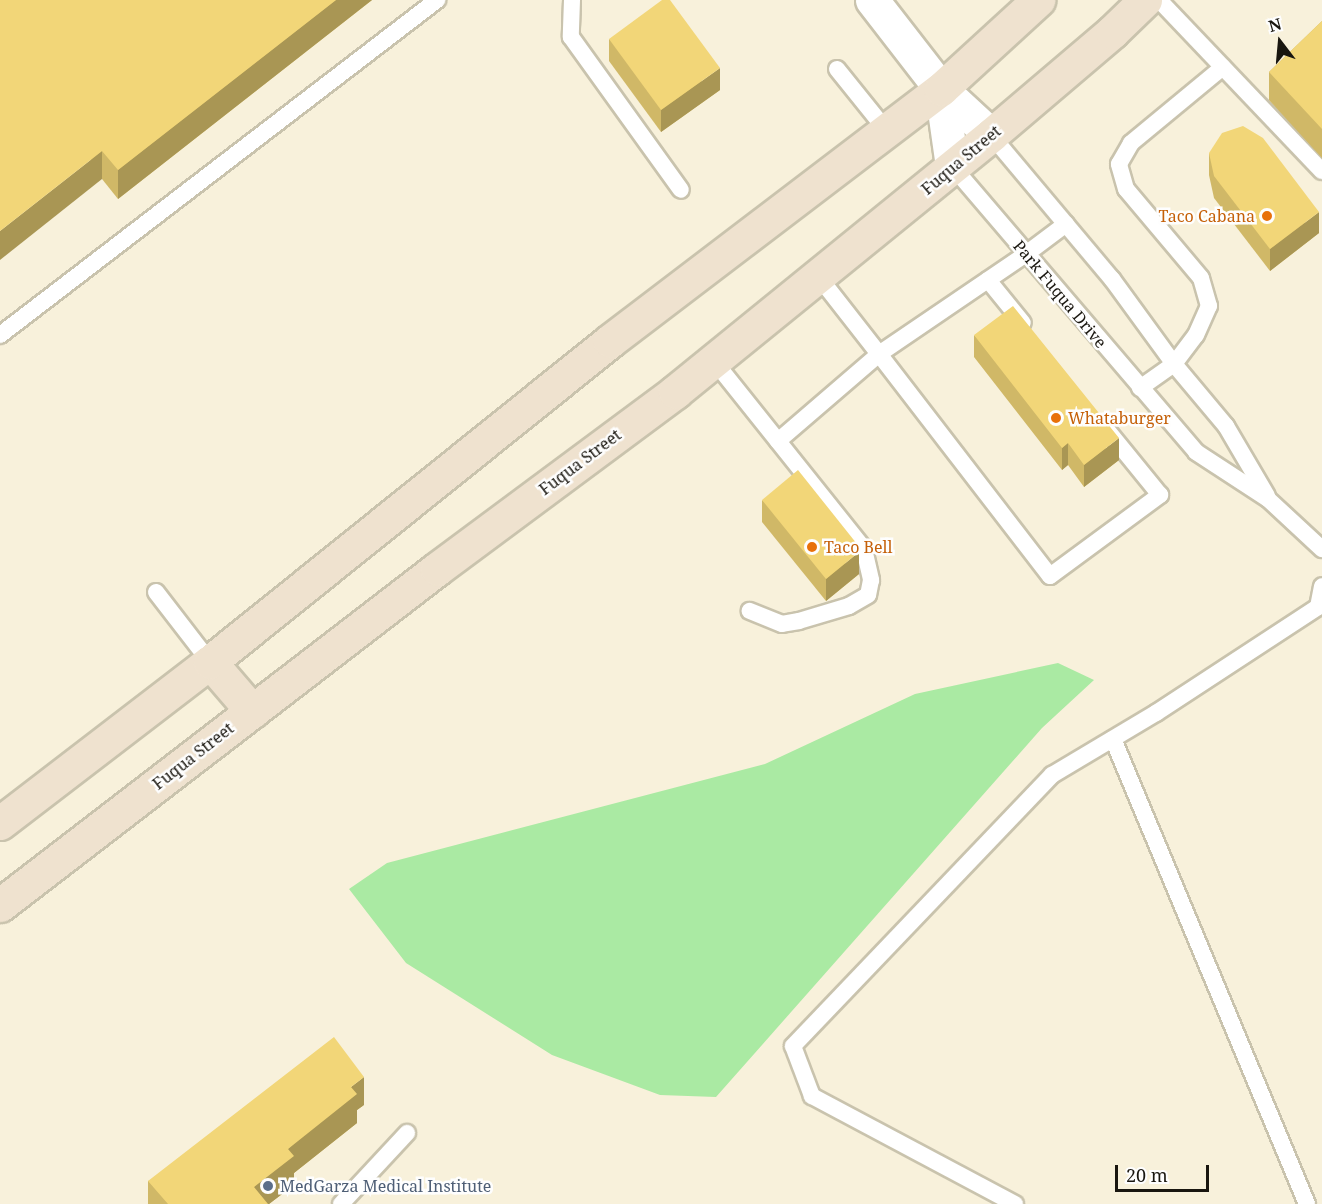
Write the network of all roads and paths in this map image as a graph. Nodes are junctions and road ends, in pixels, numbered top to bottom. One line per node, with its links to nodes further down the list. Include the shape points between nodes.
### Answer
1 (437, 0): 19 (lane)
2 (572, 0): 14 (lane, via 571,37)
3 (872, 0): 9 (street)
4 (1038, 0): 9 (main road)
5 (1145, 0): 11 (main road, Fuqua Street)
6 (1159, 0): 7 (lane)
7 (1223, 67): 13 (lane); 23 (lane, via 1131,143 1119,164 1126,189 1201,278 1209,306 1196,335)
8 (837, 69): 10 (lane)
9 (941, 89): 10 (main road); 11 (street); 12 (street)
10 (886, 130): 32 (main road, via 610,341)
11 (991, 135): 12 (main road, Fuqua Street); 15 (lane)
12 (952, 166): 16 (lane, Park Fuqua Drive); 17 (main road, Fuqua Street)
13 (1322, 171)
14 (681, 190)
15 (1065, 224): 16 (lane); 23 (lane, via 1112,279)
16 (1026, 254): 18 (lane); 24 (lane, Park Fuqua Drive)
17 (818, 276): 21 (lane); 22 (main road, Fuqua Street)
18 (988, 280): 20 (lane); 21 (lane)
19 (0, 335)
20 (1033, 336)
21 (879, 354): 25 (lane, via 1050,576 1160,495); 26 (lane)
22 (714, 361): 26 (lane); 33 (main road, Fuqua Street)
23 (1174, 364): 24 (lane); 27 (lane, via 1226,426)
24 (1140, 388): 27 (lane, Park Fuqua Drive, via 1196,452)
25 (1093, 411)
26 (778, 441): 31 (lane, via 864,549 872,580 868,596 799,621 782,624)
27 (1268, 499): 28 (lane)
28 (1322, 549)
29 (1322, 586): 34 (lane, via 1318,607)
30 (156, 592): 32 (lane)
31 (750, 611)
32 (210, 662): 33 (main road); 35 (main road)
33 (252, 711): 36 (main road, Fuqua Street)
34 (1113, 739): 39 (lane, via 1052,775 793,1046 812,1096); 40 (lane)
35 (0, 823)
36 (0, 905)
37 (407, 1133): 38 (lane)
38 (341, 1204)
39 (1015, 1204)
40 (1307, 1204)

